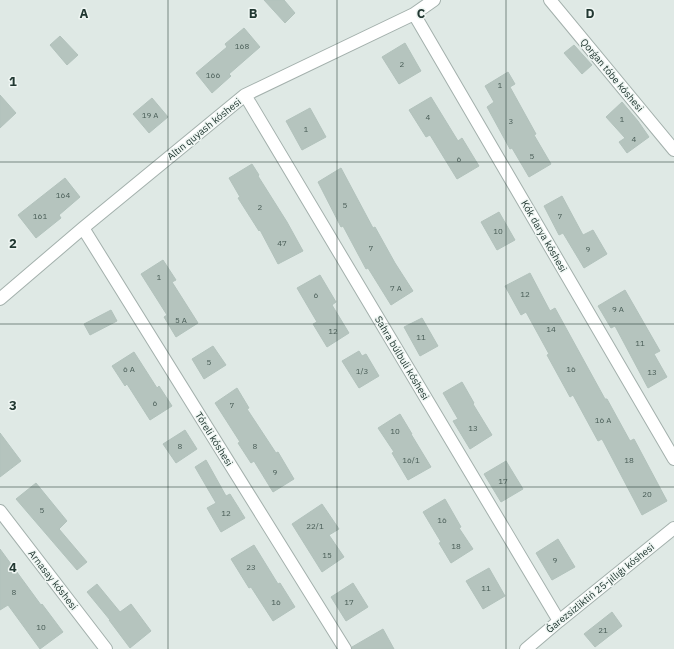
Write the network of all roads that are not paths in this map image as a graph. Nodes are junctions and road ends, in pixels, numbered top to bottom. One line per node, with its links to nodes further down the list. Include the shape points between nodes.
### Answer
1 (434, 0): 3 (street, Altın quyash kóshesi)
2 (550, 0): 5 (street, Qorǵan tóbe kóshesi)
3 (414, 14): 4 (street, Altın quyash kóshesi); 8 (street, Kók darya kóshesi)
4 (245, 95): 6 (street, Altın quyash kóshesi); 11 (street, Sahra búlbuli kóshesi)
5 (674, 150)
6 (83, 228): 7 (street, Altın quyash kóshesi); 13 (street, Tóreli kóshesi)
7 (0, 299)
8 (674, 459)
9 (0, 511): 12 (street, Arnasay kóshesi)
10 (674, 528): 11 (street, Ǵarezsizliktiń 25-jıllıǵı kóshesi)
11 (559, 621): 14 (street, Ǵarezsizliktiń 25-jıllıǵı kóshesi)
12 (106, 649)
13 (345, 649)
14 (526, 649)

